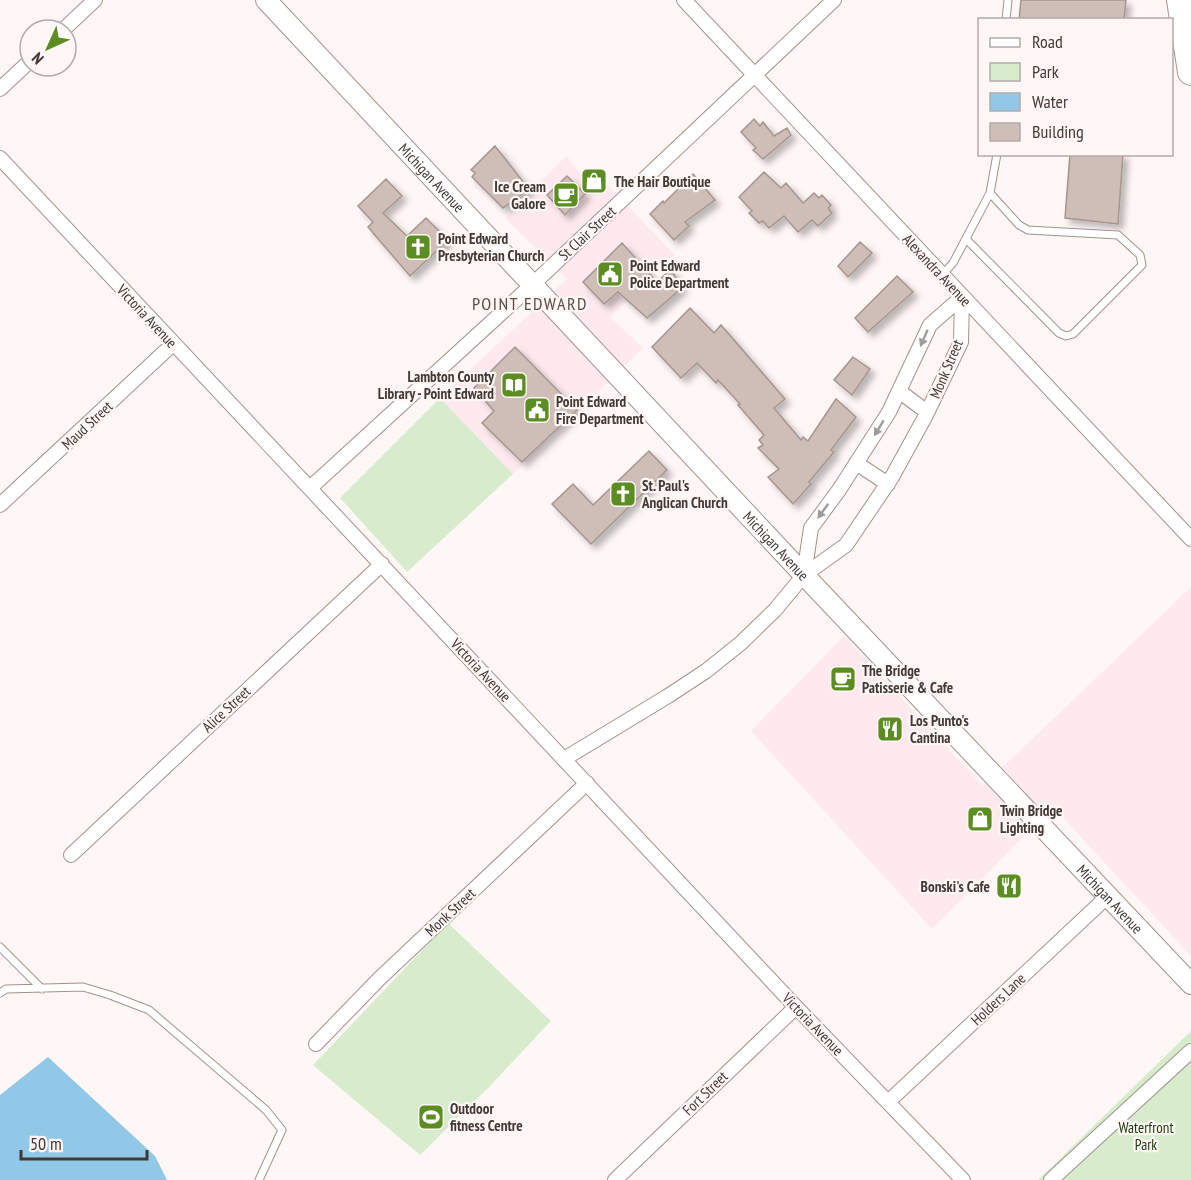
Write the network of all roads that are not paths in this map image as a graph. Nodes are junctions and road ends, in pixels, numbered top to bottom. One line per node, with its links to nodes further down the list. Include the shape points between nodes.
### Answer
1 (95, 0): 7 (street)
2 (266, 0): 18 (street, Michigan Avenue)
3 (684, 0): 11 (street, Alexandra Avenue)
4 (834, 0): 11 (street, St Clair Street)
5 (1008, 0): 8 (lane)
6 (1180, 0): 10 (highway)
7 (76, 18)
8 (1006, 18)
9 (18, 72): 12 (street)
10 (1191, 72)
11 (755, 75): 17 (street, Alexandra Avenue); 18 (street, St Clair Street)
12 (0, 89)
13 (997, 156): 15 (lane)
14 (0, 158): 20 (street, Victoria Avenue)
15 (990, 193): 16 (lane); 16 (lane, via 1028,230 1118,235 1140,255 1142,265 1073,334 1066,336)
16 (966, 239): 17 (lane)
17 (942, 275): 19 (street, Alexandra Avenue)
18 (532, 285): 25 (street, St Clair Street); 29 (street, Michigan Avenue)
19 (962, 297): 21 (street, Monk Street, one-way to 21, via 930,325); 22 (street, Monk Street, via 961,342); 27 (street, Alexandra Avenue)
20 (173, 344): 25 (street, Victoria Avenue); 26 (street, Maud Street)
21 (899, 391): 22 (street, Monk Street); 23 (street, Monk Street, one-way to 23)
22 (927, 412): 24 (street, Monk Street)
23 (856, 463): 24 (street); 29 (street, Monk Street, one-way to 29, via 811,528)
24 (888, 484): 29 (street, Monk Street, via 846,545)
25 (310, 488): 28 (street, Victoria Avenue)
26 (0, 506)
27 (1191, 539)
28 (382, 564): 30 (street, Victoria Avenue); 32 (street, Alice Street)
29 (804, 575): 30 (street, Monk Street, via 775,610 705,671); 33 (street, Michigan Avenue)
30 (564, 759): 31 (street, Victoria Avenue)
31 (586, 783): 38 (street, Victoria Avenue); 39 (street, Monk Street)
32 (71, 855)
33 (1108, 896): 35 (street, Michigan Avenue); 41 (street, Holders Lane)
34 (0, 947): 36 (lane)
35 (1191, 984)
36 (42, 989): 37 (lane, via 6,989); 42 (lane, via 83,987 148,1010 266,1110 282,1130)
37 (0, 993)
38 (796, 1007): 41 (street, Victoria Avenue); 43 (street, Fort Street)
39 (316, 1044)
40 (1191, 1051): 45 (street)
41 (888, 1102): 44 (street, Victoria Avenue)
42 (259, 1180)
43 (615, 1180)
44 (963, 1180)
45 (1050, 1180)

